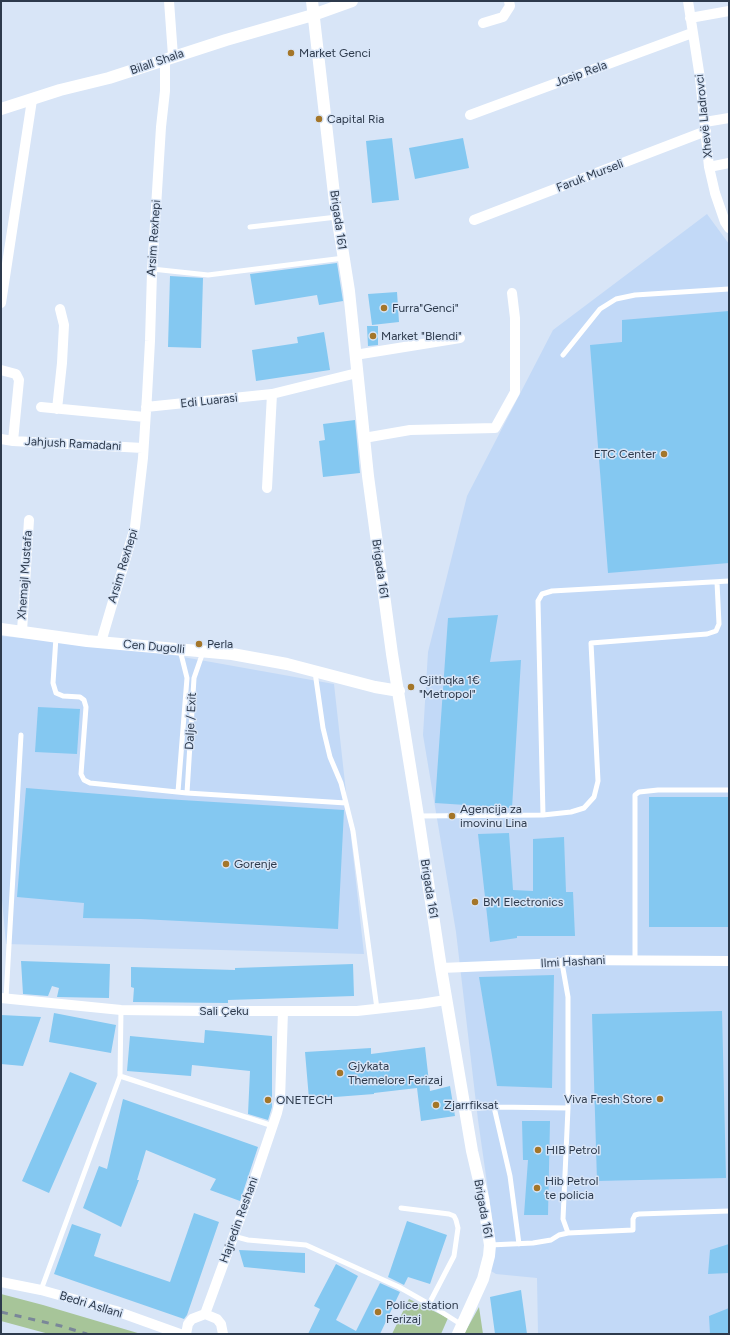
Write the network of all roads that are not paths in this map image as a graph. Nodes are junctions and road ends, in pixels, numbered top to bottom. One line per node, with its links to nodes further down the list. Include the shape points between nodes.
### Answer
1 (169, 1): 11 (street, Arsim Rexhepi)
2 (312, 1): 7 (street, Brigada 161)
3 (352, 1): 7 (street, Bilall Shala)
4 (509, 1): 9 (street, via 510,6 503,17)
5 (688, 1): 8 (street, Xhevë Lladrovci)
6 (729, 11): 8 (street)
7 (313, 16): 11 (street, Bilall Shala); 19 (street, Brigada 161)
8 (690, 18): 10 (street, Xhevë Lladrovci)
9 (483, 24)
10 (692, 34): 14 (street, Josip Rela); 16 (street, Xhevë Lladrovci)
11 (169, 58): 12 (street, Bilall Shala); 24 (street, Arsim Rexhepi, via 161,127)
12 (32, 100): 13 (street, Bilall Shala); 27 (street)
13 (1, 109)
14 (470, 115)
15 (729, 118): 16 (street, Faruk Murseli)
16 (705, 127): 18 (street, Xhevë Lladrovci); 20 (street, Faruk Murseli)
17 (729, 163): 18 (street)
18 (710, 167): 22 (street, Xhevë Lladrovci, via 715,193)
19 (337, 217): 21 (lane); 23 (street, Brigada 161)
20 (474, 220)
21 (250, 227)
22 (729, 228)
23 (344, 258): 24 (lane, via 208,274); 30 (street, Brigada 161)
24 (152, 269): 37 (street, Arsim Rexhepi)
25 (729, 289): 31 (lane, via 634,295 616,299 600,309)
26 (512, 293): 38 (street, via 515,318 515,392 495,428 410,430)
27 (1, 303)
28 (60, 309): 36 (street, via 64,325)
29 (460, 338): 30 (street)
30 (355, 355): 33 (street, Brigada 161)
31 (563, 355)
32 (1, 370): 40 (street, Jahjush Ramadani, via 16,374 19,380)
33 (357, 373): 34 (street, Edi Luarasi); 38 (street, Brigada 161)
34 (272, 394): 37 (street, Edi Luarasi); 42 (street)
35 (42, 407): 36 (street)
36 (57, 409): 37 (street)
37 (146, 412): 41 (street, Arsim Rexhepi)
38 (364, 438): 53 (street, Brigada 161, via 380,571)
39 (1, 439): 40 (street)
40 (13, 441): 41 (street, Jahjush Ramadani)
41 (143, 448): 49 (street, Arsim Rexhepi, via 135,527)
42 (267, 488)
43 (29, 520): 47 (street, Xhemajl Mustafa)
44 (729, 581): 45 (lane)
45 (717, 582): 59 (lane, via 719,624 716,631 591,643 598,781 594,797 584,808); 59 (lane, via 552,591 542,594 538,601)
46 (1, 629): 47 (street, Cen Dugolli)
47 (22, 631): 48 (street, Cen Dugolli)
48 (56, 636): 49 (street, Cen Dugolli); 56 (lane, via 53,683 56,693 80,697 86,707 82,774 84,780 90,783)
49 (101, 642): 50 (street, Cen Dugolli)
50 (179, 649): 51 (street, Cen Dugolli); 56 (lane, via 186,678)
51 (203, 651): 52 (street, Cen Dugolli, via 232,654); 57 (lane, Dalje / Exit, via 194,678)
52 (315, 671): 53 (street, Cen Dugolli); 58 (lane, via 323,728)
53 (399, 691): 60 (street, Brigada 161)
54 (21, 735): 65 (lane)
55 (729, 790): 61 (lane, via 658,790 639,792 635,795)
56 (178, 792): 57 (lane)
57 (188, 793): 58 (lane)
58 (346, 802): 67 (lane)
59 (543, 815): 60 (lane)
60 (418, 816): 64 (street, Brigada 161)
61 (635, 960): 62 (street, Ilmi Hashani); 63 (street, Ilmi Hashani)
62 (729, 960)
63 (562, 962): 64 (street, Ilmi Hashani); 73 (lane, via 568,997)
64 (441, 968): 66 (street, Brigada 161)
65 (4, 998): 68 (street, Sali Çeku)
66 (446, 1000): 67 (street, Sali Çeku); 72 (street, Brigada 161)
67 (377, 1009): 69 (street, Sali Çeku)
68 (121, 1010): 69 (street, Sali Çeku); 70 (lane)
69 (283, 1011): 74 (street, Hajredin Reshani, via 280,1100)
70 (120, 1076): 74 (lane); 82 (lane)
71 (494, 1107): 72 (lane); 73 (lane); 79 (lane, via 510,1176)
72 (465, 1108): 80 (street, Brigada 161)
73 (568, 1108): 77 (lane, via 563,1219)
74 (273, 1126): 78 (street, Hajredin Reshani)
75 (401, 1208): 83 (lane, via 449,1214 456,1220 458,1228 454,1256)
76 (729, 1211): 77 (lane, via 639,1214 633,1219 633,1230)
77 (568, 1233): 79 (lane, via 552,1240)
78 (234, 1236): 83 (lane, via 248,1240 306,1245 399,1287); 84 (street, Hajredin Reshani)
79 (519, 1244): 80 (lane)
80 (490, 1245): 85 (street, Brigada 161, via 483,1279)
81 (1, 1282): 82 (street, Bedri Asllani)
82 (41, 1290): 86 (street, Bedri Asllani, via 116,1311)
83 (429, 1304): 85 (lane)
84 (205, 1314): 87 (street, via 192,1319); 88 (street, via 221,1324)
85 (460, 1330)
86 (180, 1334)
87 (186, 1334)
88 (223, 1334)

